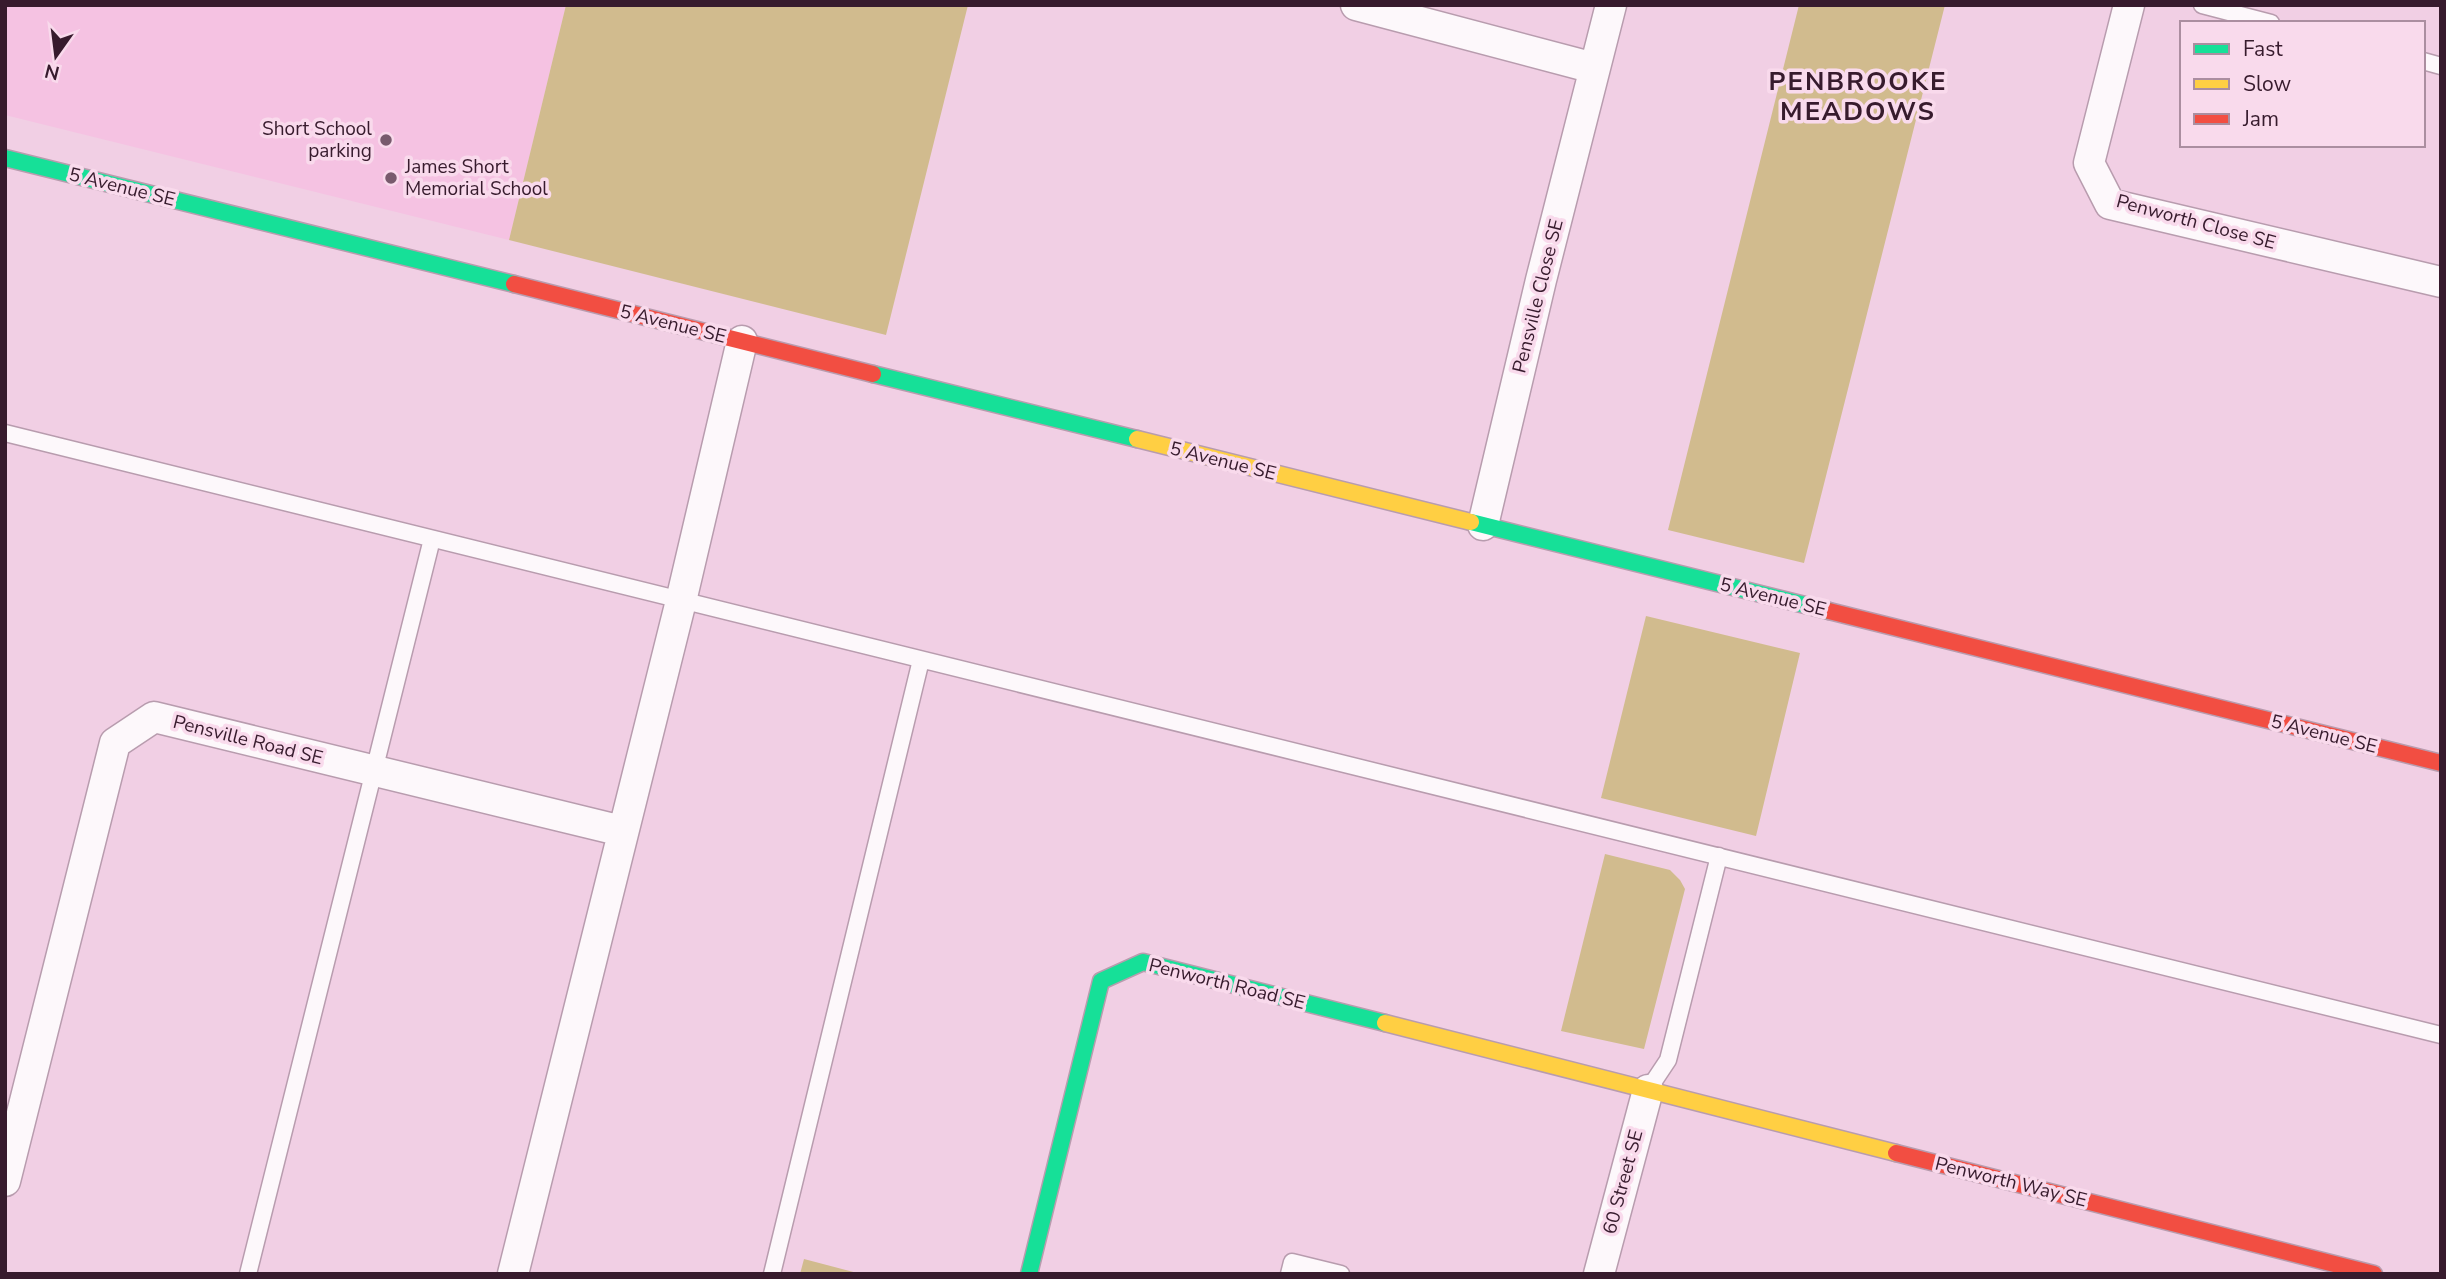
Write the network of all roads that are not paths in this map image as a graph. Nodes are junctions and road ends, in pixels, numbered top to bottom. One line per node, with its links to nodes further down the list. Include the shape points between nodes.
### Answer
1 (1356, 5): 6 (street)
2 (1611, 5): 6 (street, Pensville Close SE)
3 (2129, 5): 8 (street, Penworth Close SE, via 2089,163 2110,204)
4 (2202, 5): 5 (lane)
5 (2263, 21)
6 (1594, 68): 11 (street, Pensville Close SE)
7 (5, 158): 9 (street, 5 Avenue SE)
8 (2441, 282)
9 (743, 341): 11 (street, 5 Avenue SE); 13 (street)
10 (5, 433): 12 (lane)
11 (1483, 525): 15 (street, 5 Avenue SE)
12 (432, 539): 13 (lane); 16 (lane)
13 (681, 601): 14 (lane); 17 (street)
14 (922, 660): 18 (lane); 24 (lane)
15 (2441, 763)
16 (374, 771): 17 (street, Pensville Road SE); 21 (street, Pensville Road SE, via 154,717 115,743); 22 (lane)
17 (622, 831): 23 (street)
18 (1719, 856): 19 (lane); 20 (lane, via 1668,1060)
19 (2441, 1035)
20 (1648, 1090): 25 (street, Penworth Road SE, via 1143,962 1101,981); 28 (street, 60 Street SE); 29 (street, Penworth Way SE)
21 (5, 1181)
22 (248, 1274)
23 (513, 1274)
24 (772, 1274)
25 (1029, 1274)
26 (1289, 1274): 27 (lane, via 1292,1262)
27 (1342, 1274)
28 (1599, 1274)
29 (2374, 1274)

